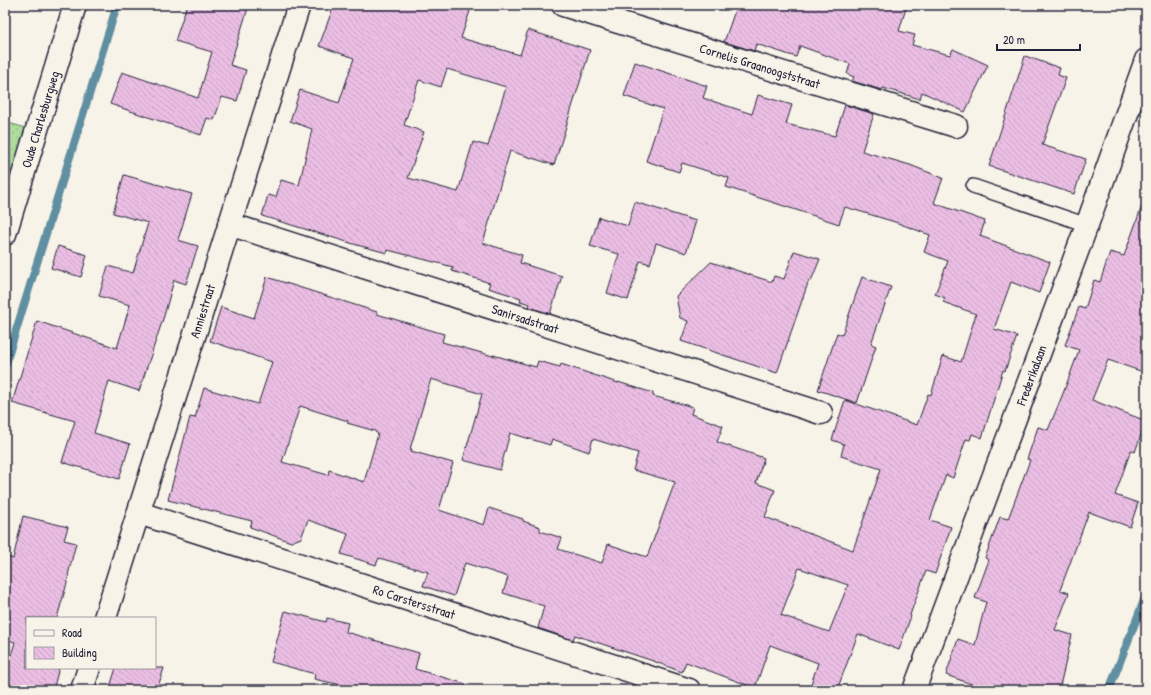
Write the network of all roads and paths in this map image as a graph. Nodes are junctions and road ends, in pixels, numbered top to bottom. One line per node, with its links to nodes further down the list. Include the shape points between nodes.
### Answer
1 (75, 5): 9 (street, Oude Charlesburgweg)
2 (299, 5): 7 (street, Anniestraat)
3 (563, 5): 5 (street, Cornelis Graanoogststraat)
4 (1146, 60): 8 (street, Frederikalaan)
5 (956, 126)
6 (973, 186): 8 (lane)
7 (229, 224): 10 (street, Sanirsadstraat); 11 (street, Anniestraat)
8 (1087, 225): 16 (street, Frederikalaan)
9 (5, 234)
10 (821, 413)
11 (139, 513): 12 (street, Anniestraat); 15 (street, Ro Carstersstraat)
12 (105, 617)
13 (89, 669): 14 (street)
14 (82, 690)
15 (689, 690)
16 (914, 690)

